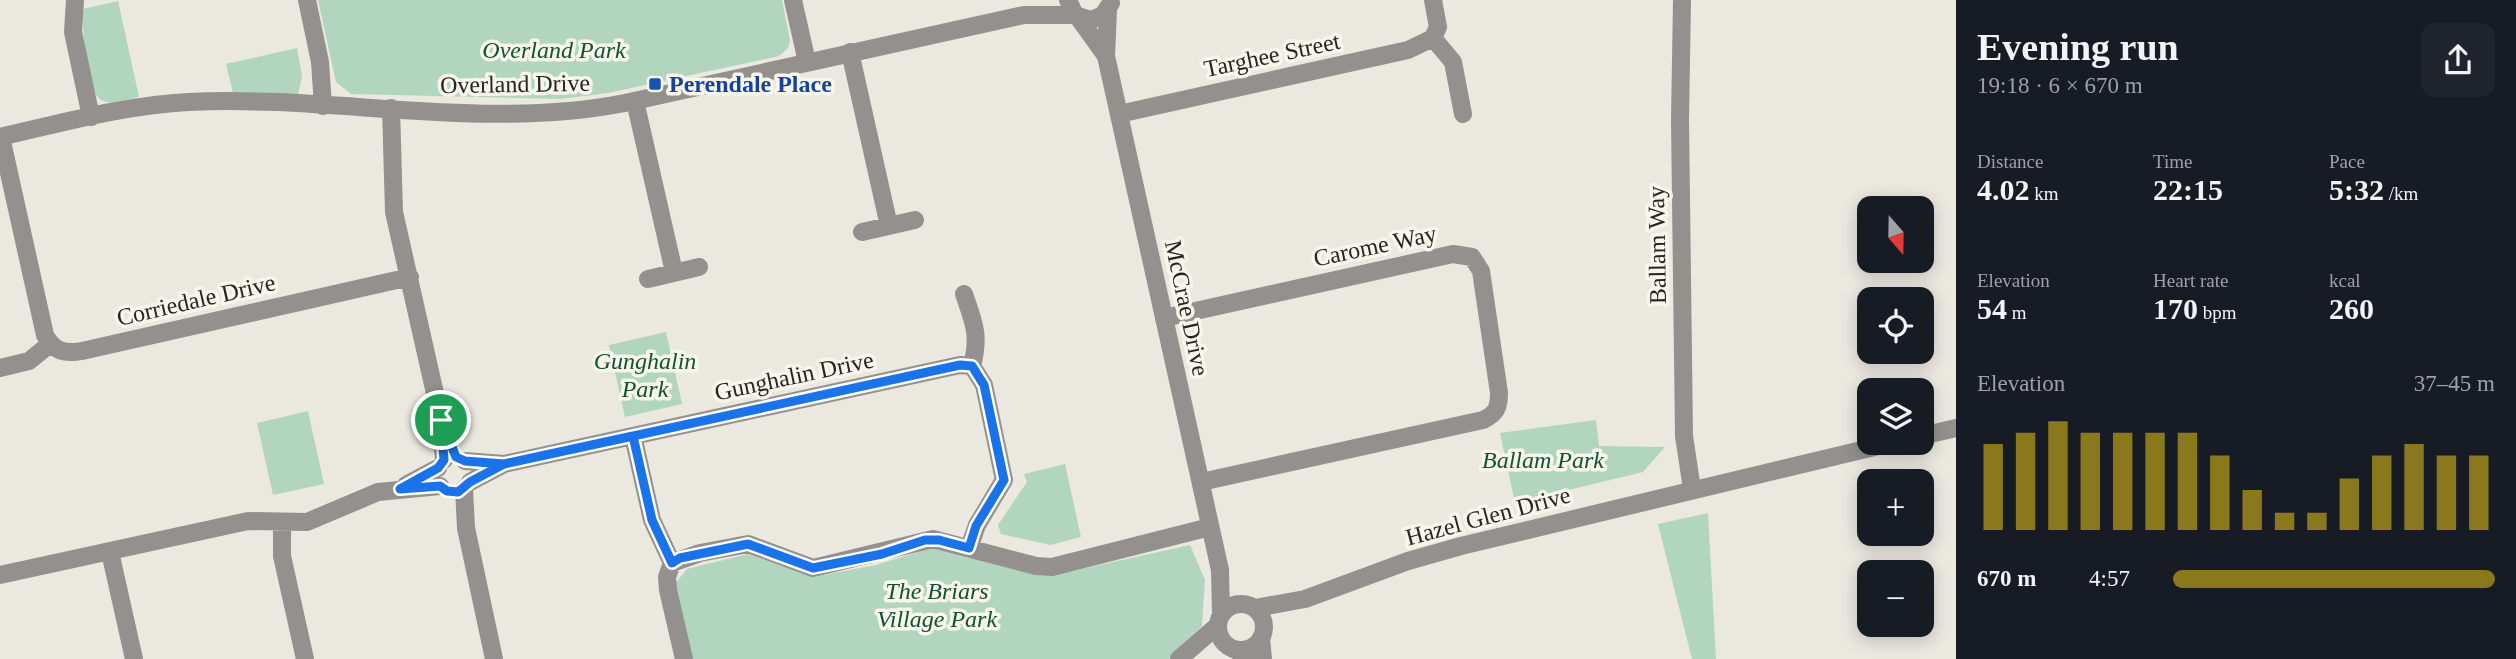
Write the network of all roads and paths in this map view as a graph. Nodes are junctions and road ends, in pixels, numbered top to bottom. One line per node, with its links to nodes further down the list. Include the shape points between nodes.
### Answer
1 (75, 0): 19 (street, via 73,32)
2 (306, 0): 15 (street, via 320,62)
3 (793, 0): 13 (street)
4 (1050, 0): 9 (street, Overland Drive)
5 (1433, 0): 10 (street, via 1438,27)
6 (1682, 0): 39 (street, Ballam Way, via 1684,436)
7 (1109, 5): 8 (street, Overland Drive, via 1091,20); 12 (street, McCrae Drive)
8 (1074, 11): 9 (street, Overland Drive); 12 (street, McCrae Drive)
9 (1024, 15): 11 (street, Overland Drive)
10 (1433, 38): 17 (street, Targhee Street, via 1408,50); 18 (street, via 1453,62)
11 (850, 52): 13 (street, Overland Drive); 22 (street)
12 (1106, 56): 17 (street, McCrae Drive)
13 (807, 62): 14 (street, Overland Drive)
14 (635, 101): 16 (street, Overland Drive, via 543,113); 25 (street)
15 (323, 106): 16 (street, Overland Drive); 19 (street, Overland Drive, via 190,102)
16 (391, 108): 26 (street, via 392,195)
17 (1119, 114): 29 (street, McCrae Drive)
18 (1464, 114)
19 (91, 117): 20 (street, Overland Drive)
20 (1, 137): 30 (street)
21 (915, 220): 22 (street)
22 (889, 226): 23 (street)
23 (862, 232)
24 (699, 267): 25 (street)
25 (674, 272): 27 (street)
26 (410, 277): 30 (street, Corriedale Drive, via 71,353); 37 (street)
27 (648, 279)
28 (964, 294): 31 (street, via 977,331)
29 (1164, 318): 38 (street, McCrae Drive); 38 (street, Carome Way, via 1453,254 1472,257 1481,271 1499,393 1494,413 1483,420)
30 (50, 344): 32 (street, via 29,361)
31 (972, 366): 35 (street, Gunghalin Drive); 42 (street, via 984,385 1004,480 976,526)
32 (0, 368)
33 (1956, 429): 34 (street)
34 (1934, 434)
35 (633, 436): 37 (street, Gunghalin Drive); 44 (street, via 652,520)
36 (1857, 451): 39 (street, Hazel Glen Drive)
37 (453, 474): 40 (street, Gunghalin Drive, via 366,496 307,522); 55 (street)
38 (1201, 482): 41 (street, McCrae Drive)
39 (1692, 489): 47 (street, Hazel Glen Drive, via 1408,561)
40 (282, 522): 43 (street, Gunghalin Drive, via 248,521); 54 (street, via 282,556)
41 (1210, 527): 42 (street, via 1052,568); 45 (street, McCrae Drive)
42 (969, 548): 44 (street, via 925,540 813,568 738,544)
43 (110, 552): 46 (street, Gunghalin Drive); 53 (street)
44 (672, 563): 56 (street, via 668,590)
45 (1220, 570): 48 (street, McCrae Drive); 49 (street, McCrae Drive)
46 (0, 575)
47 (1305, 599): 48 (street, Hazel Glen Drive); 50 (street, Hazel Glen Drive)
48 (1251, 606): 49 (street, via 1232,605); 50 (street)
49 (1219, 620): 51 (street); 52 (street)
50 (1263, 632): 51 (street, via 1251,648); 57 (street)
51 (1236, 651): 52 (street)
52 (1184, 656)
53 (134, 659)
54 (305, 659)
55 (494, 659)
56 (684, 659)
57 (1263, 659)

